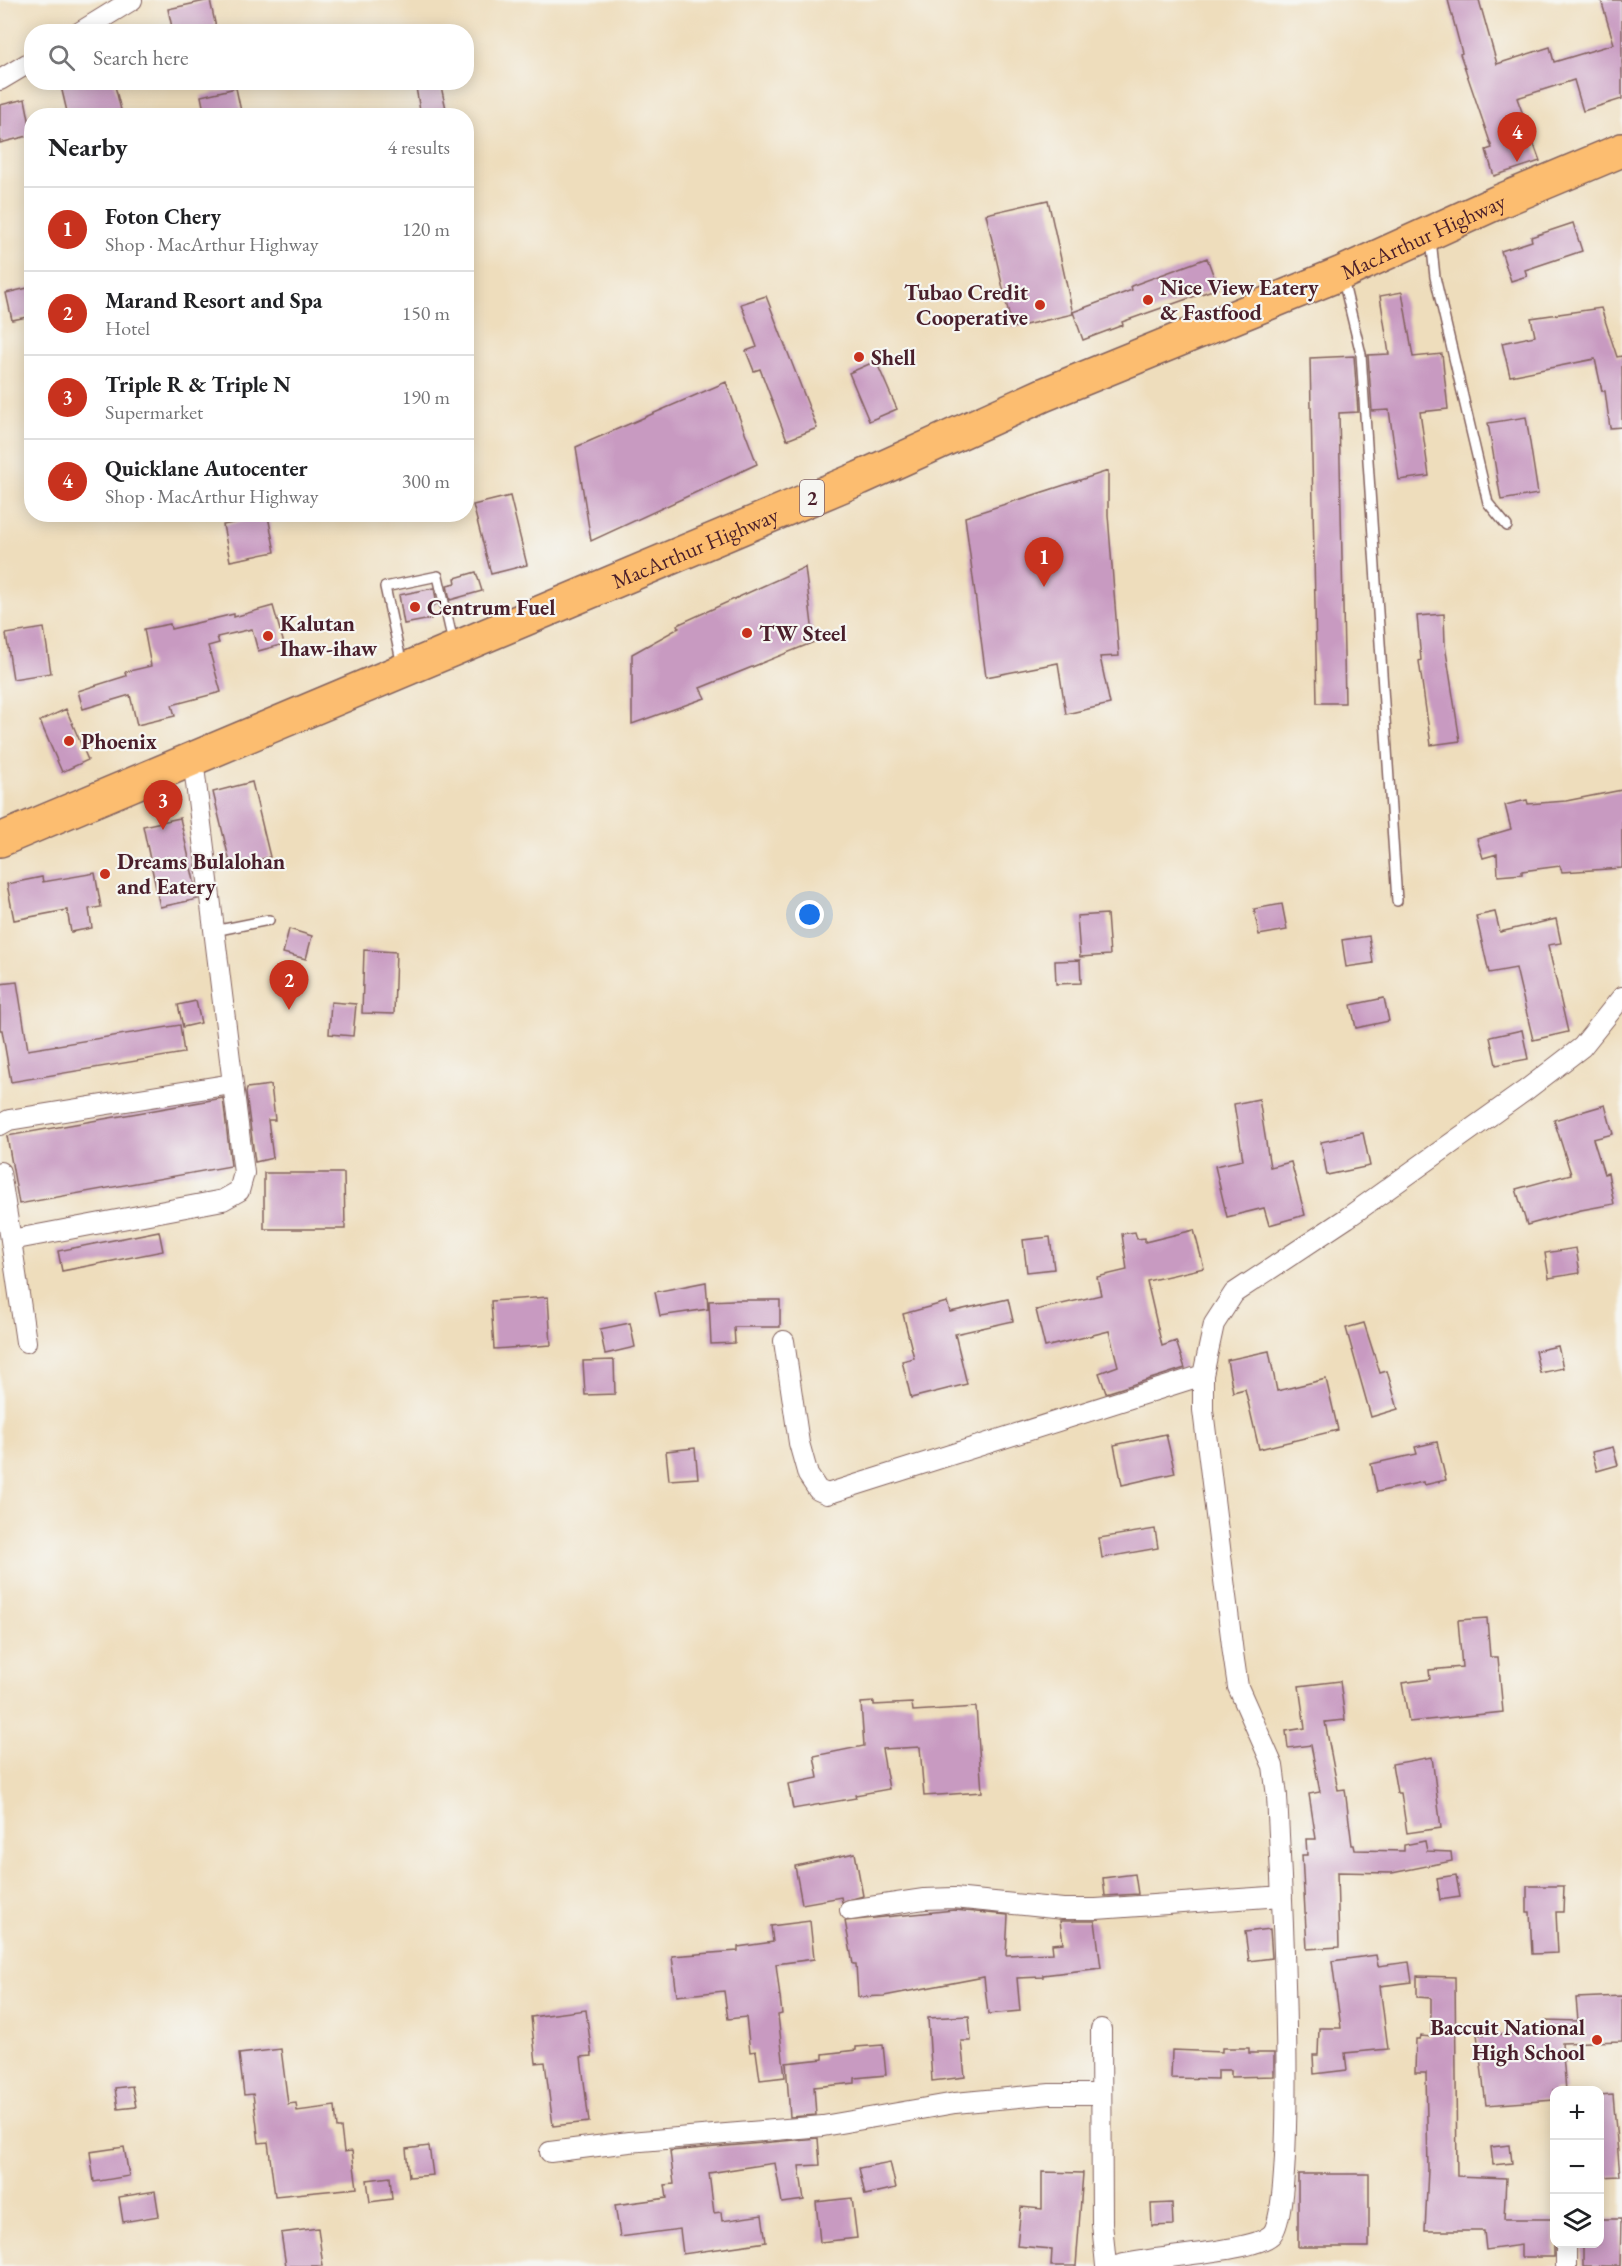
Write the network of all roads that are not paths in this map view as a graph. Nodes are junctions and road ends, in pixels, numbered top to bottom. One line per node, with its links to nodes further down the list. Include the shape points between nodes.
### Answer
1 (132, 0): 2 (street)
2 (93, 24)
3 (24, 66): 4 (street)
4 (0, 80)
5 (1622, 150): 6 (highway, MacArthur Highway / 2)
6 (1431, 234): 7 (highway, MacArthur Highway / 2); 8 (lane, via 1435,277 1485,492 1488,503)
7 (1342, 273): 9 (highway, MacArthur Highway / 2, via 1043,395 860,478); 13 (lane, via 1361,354)
8 (1508, 526)
9 (454, 648): 10 (highway, MacArthur Highway / 2); 10 (lane, via 438,576 385,587)
10 (403, 669): 11 (highway, MacArthur Highway / 2)
11 (193, 759): 12 (highway, MacArthur Highway / 2); 15 (street)
12 (0, 840)
13 (1397, 901)
14 (269, 920): 15 (lane)
15 (214, 932): 17 (street)
16 (1622, 997): 23 (street, via 1582,1047 1536,1083 1357,1212 1234,1293 1214,1324)
17 (232, 1084): 18 (street, via 9,1120); 20 (street, via 244,1173 240,1191 233,1196)
18 (0, 1125)
19 (0, 1172): 20 (street)
20 (11, 1240): 22 (street)
21 (784, 1341): 23 (street, via 805,1465 818,1490 827,1494)
22 (27, 1342)
23 (1203, 1375): 24 (street, via 1203,1410 1233,1653 1239,1687 1273,1766)
24 (1282, 1896): 25 (street, via 1085,1909 924,1899); 31 (street, via 1287,2097 1279,2225 1271,2235 1257,2242)
25 (850, 1910)
26 (1101, 2029): 27 (street)
27 (1101, 2094): 28 (street, via 1050,2094 955,2103 823,2126); 30 (street)
28 (550, 2152)
29 (1566, 2248): 32 (street)
30 (1106, 2266)
31 (1116, 2266)
32 (1566, 2266)

